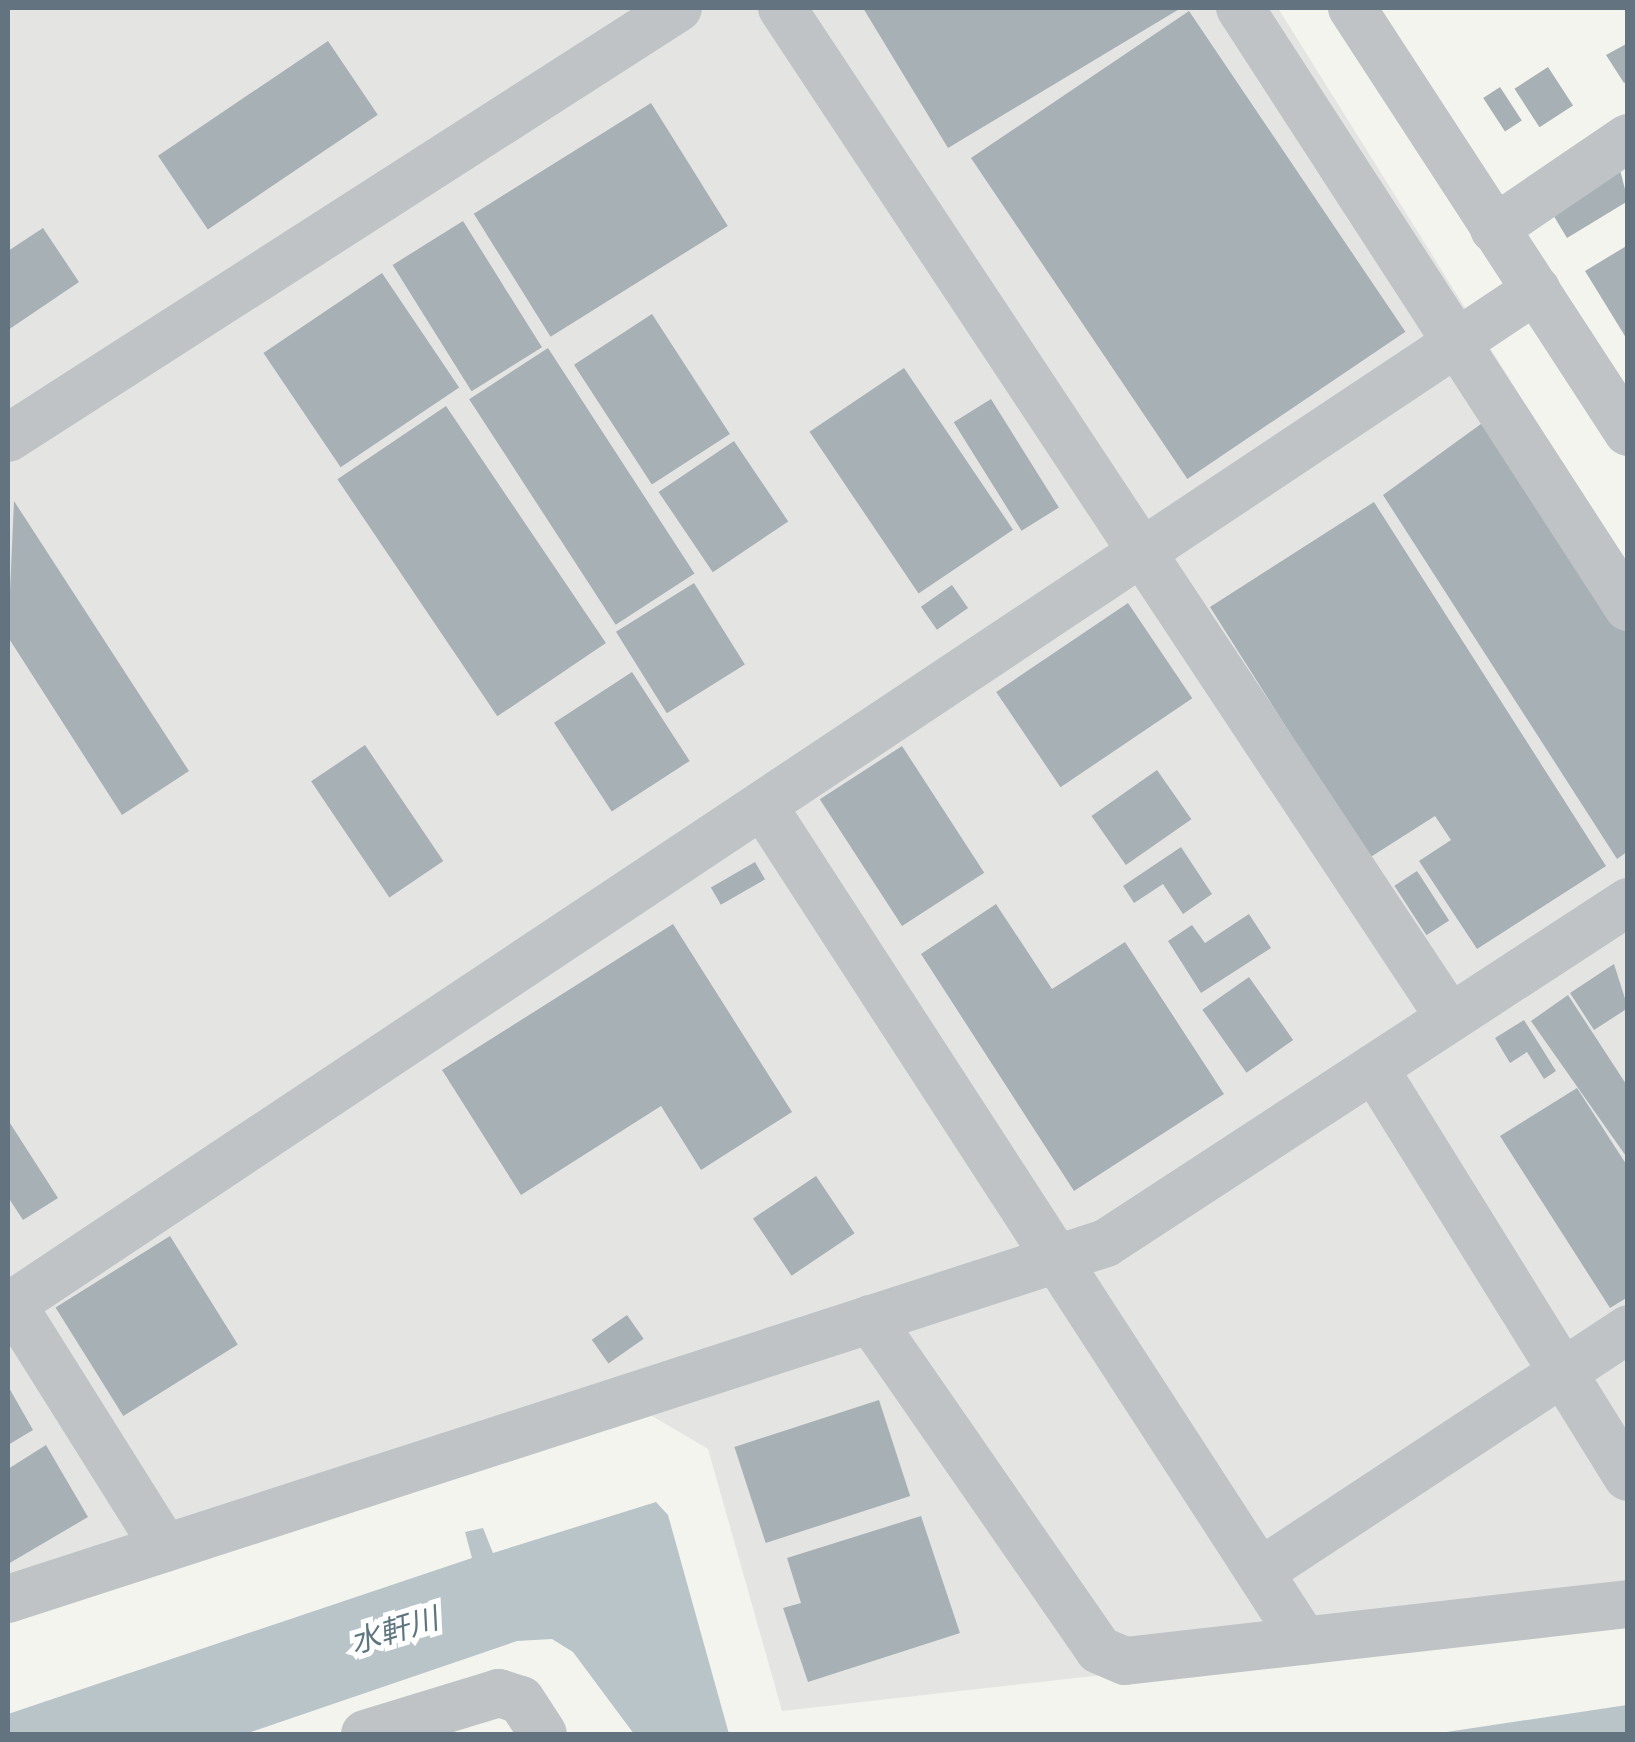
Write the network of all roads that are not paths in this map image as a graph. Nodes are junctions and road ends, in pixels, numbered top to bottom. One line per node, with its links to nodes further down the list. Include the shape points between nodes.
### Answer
1 (678, 8): 10 (street)
2 (782, 8): 11 (street)
3 (1240, 8): 8 (street)
4 (1352, 8): 6 (street)
5 (1628, 138): 6 (street)
6 (1494, 229): 7 (street)
7 (1536, 290): 8 (street); 9 (street)
8 (1461, 342): 11 (street); 12 (street)
9 (1628, 432)
10 (8, 438)
11 (1140, 562): 13 (street); 15 (street)
12 (1628, 608)
13 (765, 809): 17 (street); 18 (street)
14 (1628, 902): 15 (street)
15 (1450, 1018): 16 (street)
16 (1374, 1068): 17 (street, via 1106,1243); 21 (street)
17 (1060, 1258): 19 (street); 24 (street)
18 (10, 1306): 23 (street)
19 (870, 1320): 23 (street); 27 (street, via 1099,1650 1125,1661)
20 (1628, 1329): 21 (street)
21 (1562, 1372): 22 (street); 24 (street)
22 (1628, 1477)
23 (166, 1548): 25 (street)
24 (1260, 1572): 27 (street)
25 (8, 1599)
26 (1628, 1604): 27 (street)
27 (1304, 1640)
28 (365, 1734): 29 (street, via 499,1693 521,1700)
29 (543, 1734)

